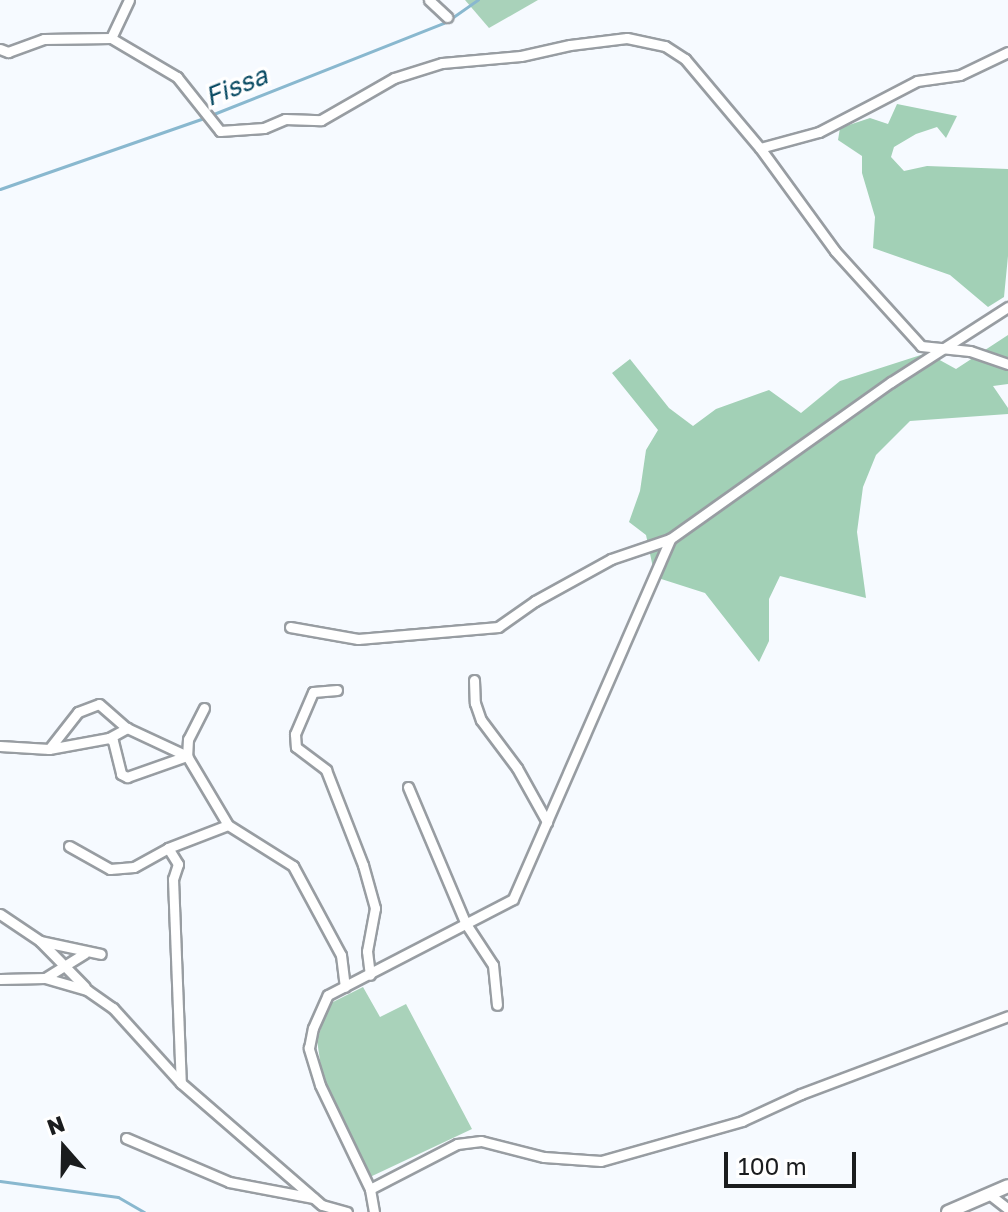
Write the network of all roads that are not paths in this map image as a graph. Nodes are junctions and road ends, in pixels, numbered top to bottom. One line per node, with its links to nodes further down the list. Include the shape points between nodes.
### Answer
1 (129, 0): 4 (street)
2 (429, 0): 3 (street)
3 (447, 17)
4 (111, 38): 5 (street, via 44,39 8,52); 7 (street, via 177,77 220,131 264,128 285,119 321,120 394,78 442,63 627,38 665,46 685,59)
5 (0, 49)
6 (1008, 52): 7 (street, via 960,75 917,81 819,132)
7 (760, 148): 9 (street, via 835,251 921,346)
8 (1008, 307): 9 (street)
9 (948, 349): 10 (street); 11 (street, via 891,382)
10 (1008, 364)
11 (670, 539): 12 (street, via 611,559 498,627 358,639); 22 (street)
12 (290, 627)
13 (474, 680): 22 (street, via 481,720 517,768)
14 (337, 690): 32 (street, via 313,692 295,734 296,747 326,770 363,865 375,908 367,951)
15 (204, 708): 20 (street, via 188,739)
16 (127, 728): 17 (street); 19 (street, via 99,704 78,712); 20 (street)
17 (109, 738): 19 (street); 20 (street, via 121,774 127,777)
18 (0, 746): 19 (street)
19 (49, 749)
20 (187, 756): 23 (street)
21 (408, 787): 27 (street)
22 (547, 822): 27 (street, via 513,899)
23 (228, 825): 25 (street); 35 (street, via 293,866 341,955)
24 (69, 846): 25 (street, via 110,869 134,867)
25 (168, 848): 39 (street, via 178,864 173,879)
26 (0, 914): 28 (street)
27 (466, 924): 32 (street); 37 (street, via 493,965)
28 (40, 941): 29 (street); 31 (street)
29 (85, 953): 30 (street); 31 (street)
30 (101, 954)
31 (65, 967): 33 (street); 36 (street)
32 (370, 975): 35 (street)
33 (45, 978): 34 (street); 36 (street)
34 (0, 979)
35 (345, 987): 42 (street, via 328,995 309,1048 320,1085)
36 (87, 990): 39 (street, via 113,1008)
37 (497, 1005)
38 (1008, 1016): 42 (street, via 742,1121 601,1161 544,1157 481,1141 457,1144)
39 (181, 1083): 44 (street)
40 (126, 1138): 44 (street, via 229,1182)
41 (1008, 1186): 43 (main road)
42 (370, 1189): 48 (street)
43 (989, 1194): 45 (street); 46 (main road)
44 (314, 1198): 47 (street)
45 (1008, 1209)
46 (955, 1210)
47 (347, 1212)
48 (374, 1212)

